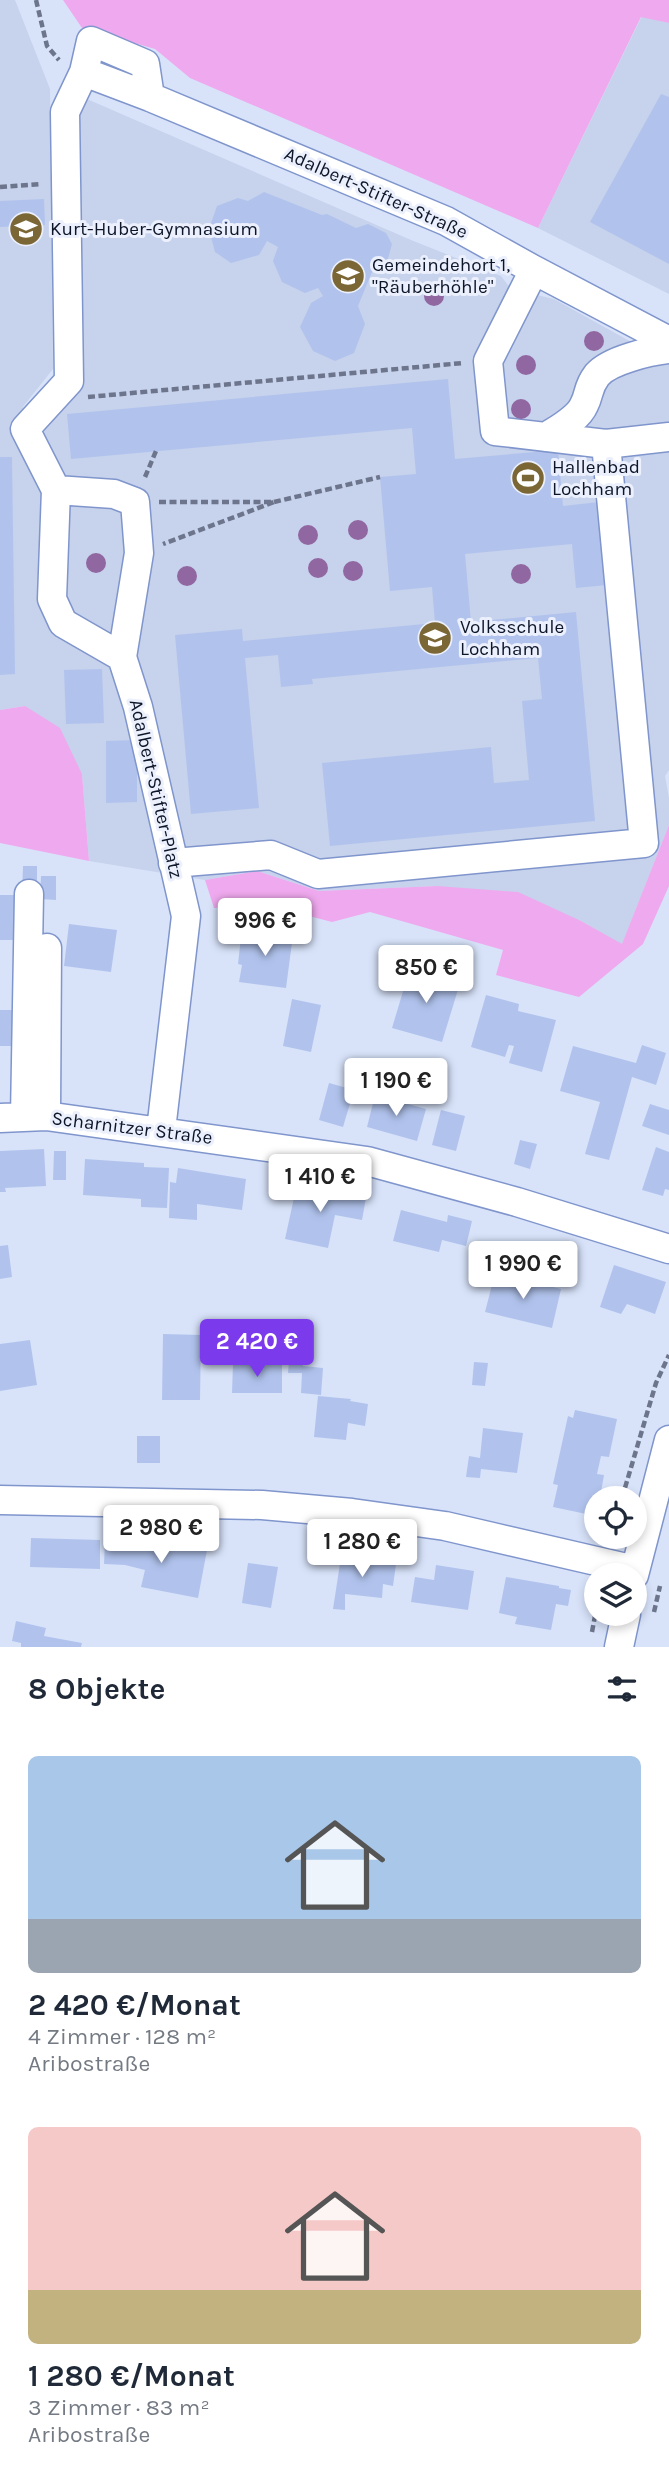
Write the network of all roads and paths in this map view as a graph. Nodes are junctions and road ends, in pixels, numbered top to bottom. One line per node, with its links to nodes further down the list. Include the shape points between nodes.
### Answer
1 (36, 0): 2 (path, via 47,46 63,65)
2 (84, 72): 3 (street, via 65,112); 5 (street, Adalbert-Stifter-Straße, via 91,41 145,64 150,97 446,221)
3 (66, 184): 4 (path); 9 (street, via 69,381)
4 (0, 187)
5 (534, 270): 6 (street, Adalbert-Stifter-Straße); 8 (street)
6 (669, 341)
7 (669, 349): 10 (street, via 632,357 599,372 588,387 584,406)
8 (488, 361): 9 (path); 10 (street, via 495,431)
9 (52, 400): 14 (street, via 25,429)
10 (546, 437): 12 (street)
11 (669, 437): 12 (street)
12 (606, 444): 19 (street, via 644,843 318,874 271,855)
13 (380, 477): 16 (path)
14 (56, 490): 15 (street, via 114,494); 18 (street, via 52,599 63,623)
15 (135, 502): 16 (path); 17 (street, Adalbert-Stifter-Platz)
16 (274, 502): 17 (path)
17 (139, 553): 18 (street, Adalbert-Stifter-Platz)
18 (122, 657): 19 (street, Adalbert-Stifter-Platz, via 138,707)
19 (173, 863): 22 (street, Adalbert-Stifter-Platz, via 186,916)
20 (38, 897): 21 (street)
21 (23, 1117): 22 (street, Scharnitzer Straße)
22 (161, 1130): 23 (street, Scharnitzer Straße, via 367,1161)
23 (669, 1249)
24 (669, 1354): 26 (path)
25 (669, 1440): 29 (street)
26 (625, 1486)
27 (0, 1500): 28 (street, via 262,1505 352,1513 445,1526)
28 (595, 1563)
29 (646, 1563)
30 (593, 1626): 32 (path)
31 (633, 1626): 33 (street)
32 (591, 1637)
33 (619, 1647)

